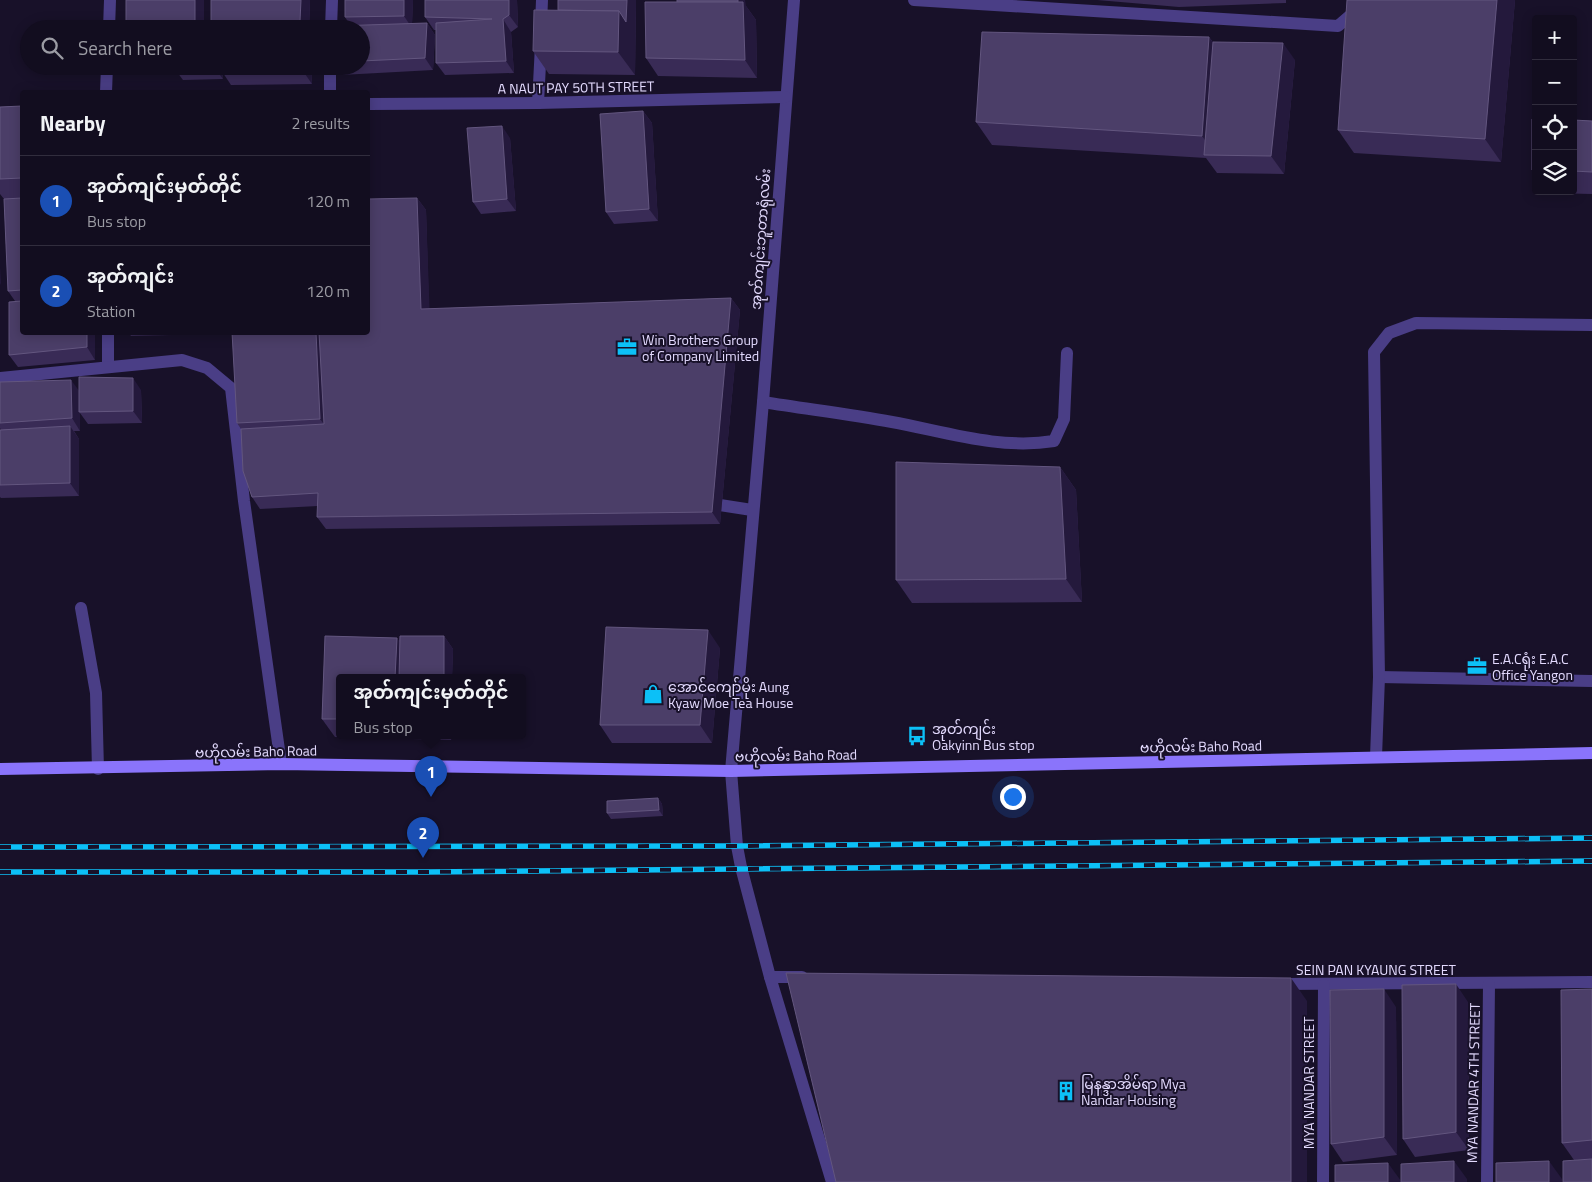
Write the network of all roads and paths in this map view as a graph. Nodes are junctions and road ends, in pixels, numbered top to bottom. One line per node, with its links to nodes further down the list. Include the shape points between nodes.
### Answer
1 (110, 0): 7 (street)
2 (332, 0): 8 (street)
3 (542, 0): 14 (street)
4 (794, 0): 13 (street, အုတ်ကျင်းဘူတာရုံလမ်း)
5 (914, 0): 6 (street, via 1338,26 1353,13)
6 (1354, 0)
7 (109, 20)
8 (331, 20)
9 (107, 75): 11 (street)
10 (330, 75): 12 (street)
11 (106, 90)
12 (330, 90)
13 (785, 98): 14 (street, A NAUT PAY 50TH STREET); 21 (street, အုတ်ကျင်းဘူတာရုံလမ်း)
14 (538, 103): 15 (street, A NAUT PAY 50TH STREET)
15 (370, 104)
16 (1592, 325): 25 (street, via 1416,323 1389,333 1374,352)
17 (108, 335): 19 (street)
18 (1067, 353): 21 (street, via 1064,419 1054,441 1030,445 952,436 893,422)
19 (108, 367): 20 (street); 29 (street, via 182,360 207,368 231,388)
20 (0, 378)
21 (763, 402): 23 (street, အုတ်ကျင်းဘူတာရုံလမ်း)
22 (694, 501): 23 (street)
23 (752, 510): 32 (street, အုတ်ကျင်းဘူတာရုံလမ်း)
24 (81, 608): 31 (street, via 96,693)
25 (1378, 677): 26 (street); 28 (street)
26 (1592, 681)
27 (1592, 753): 28 (main road, ဗဟိုလမ်း Baho Road)
28 (1376, 757): 32 (main road, ဗဟိုလမ်း Baho Road)
29 (281, 764): 31 (main road, ဗဟိုလမ်း Baho Road); 32 (main road, ဗဟိုလမ်း Baho Road)
30 (0, 769): 31 (main road, ဗဟိုလမ်း Baho Road)
31 (98, 769)
32 (731, 771): 33 (street, အုတ်ကျင်းဘူတာရုံလမ်း, via 737,846)
33 (770, 977): 34 (street); 39 (street, အုတ်ကျင်းဘူတာရုံလမ်း)
34 (818, 977)
35 (1592, 982): 37 (street, SEIN PAN KYAUNG STREET)
36 (1266, 984): 38 (street, SEIN PAN KYAUNG STREET)
37 (1489, 984): 38 (street, SEIN PAN KYAUNG STREET); 41 (street, MYA NANDAR 4TH STREET)
38 (1324, 985): 40 (street, MYA NANDAR STREET)
39 (832, 1182)
40 (1323, 1182)
41 (1487, 1182)

